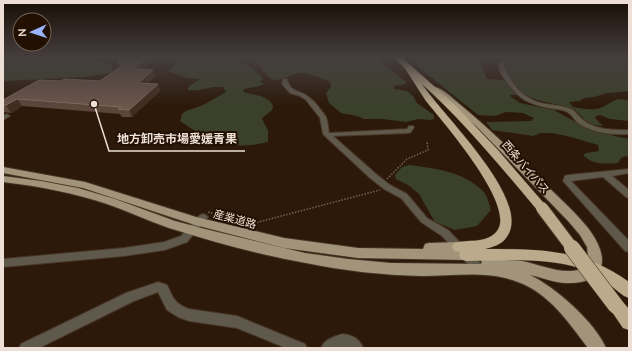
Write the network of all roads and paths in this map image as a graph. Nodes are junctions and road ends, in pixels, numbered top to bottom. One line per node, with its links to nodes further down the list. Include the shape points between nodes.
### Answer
1 (412, 73): 18 (highway, via 428,98 480,163 503,204 507,222 505,230)
2 (416, 73): 5 (highway, 西条バイパス)
3 (503, 73): 7 (street, via 524,99 572,112 579,121 592,127)
4 (285, 80): 8 (street, via 285,84 292,92 308,99 323,118)
5 (431, 86): 20 (main road, via 463,110 575,222 593,247 596,255); 22 (highway, 西条バイパス, bridge, via 493,151 542,208)
6 (411, 127): 8 (street, via 409,131)
7 (629, 132)
8 (328, 136): 14 (street)
9 (427, 141): 14 (path, via 428,150 400,164 387,177)
10 (3, 170): 16 (main road, 産業道路, via 85,185)
11 (629, 171): 12 (street)
12 (604, 173): 15 (street); 17 (street, via 568,178 567,181)
13 (3, 179): 16 (main road, 産業道路, via 41,183)
14 (385, 186): 16 (path, via 378,191 251,224 207,212); 18 (street, via 404,196 424,220 445,233)
15 (629, 195)
16 (198, 223): 18 (main road, 産業道路, via 264,240 322,249); 18 (main road, 産業道路, via 268,250 307,258 397,269); 19 (street, via 184,239 165,246)
17 (629, 248)
18 (470, 259): 20 (highway, via 546,256); 27 (main road, via 538,285 564,306)
19 (3, 263)
20 (595, 268): 21 (highway)
21 (629, 291)
22 (629, 323)
23 (26, 348): 24 (street, via 119,302 158,287 163,289 171,306 178,312 237,322)
24 (301, 348)
25 (327, 348): 26 (street, via 345,340)
26 (357, 348)
27 (598, 348)

